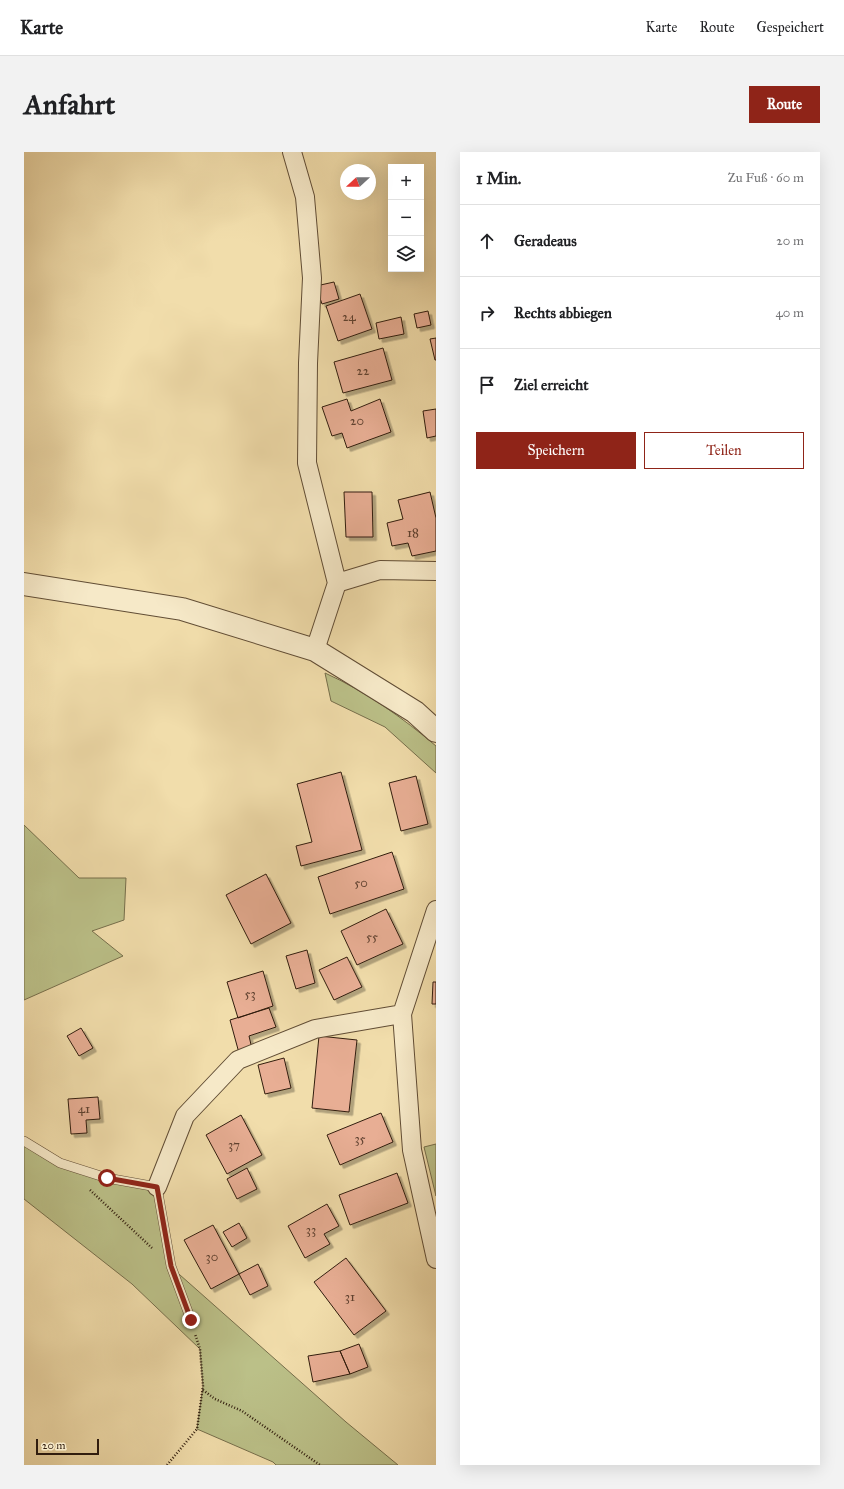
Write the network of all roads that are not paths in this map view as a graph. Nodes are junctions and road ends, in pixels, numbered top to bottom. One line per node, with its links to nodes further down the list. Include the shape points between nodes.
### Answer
1 (292, 152): 3 (street, via 306,197 312,278 307,463)
2 (436, 571): 3 (street, via 380,570)
3 (337, 583): 5 (street)
4 (24, 584): 5 (street, via 182,609)
5 (315, 650): 6 (street, via 415,712)
6 (436, 731)
7 (436, 910): 8 (street)
8 (402, 1014): 10 (street, via 315,1029 238,1060 185,1116); 11 (street, via 412,1150)
9 (24, 1141): 10 (lane, via 60,1163 107,1178)
10 (157, 1187): 12 (lane, via 171,1266)
11 (436, 1258)
12 (191, 1320)

